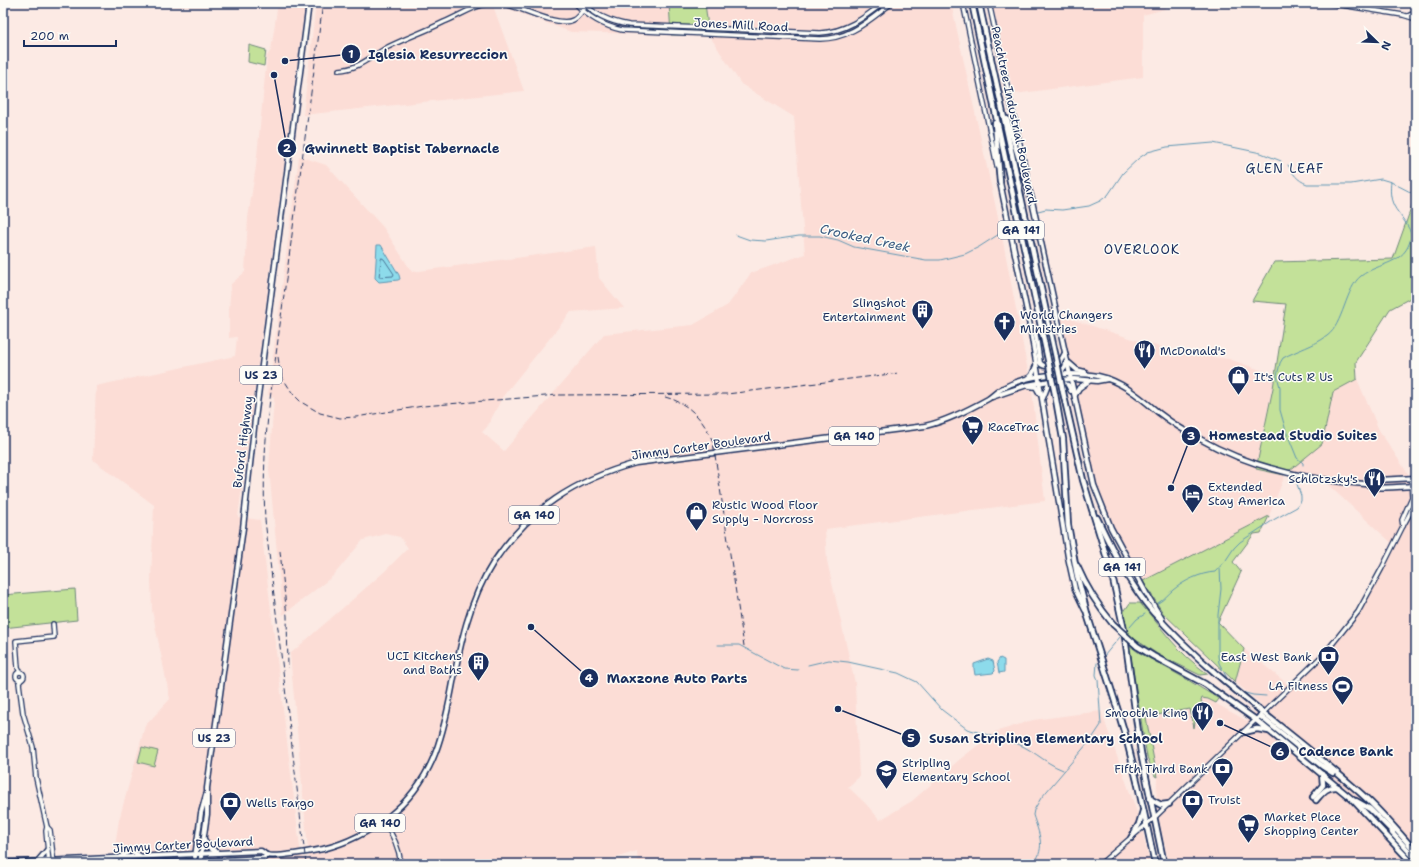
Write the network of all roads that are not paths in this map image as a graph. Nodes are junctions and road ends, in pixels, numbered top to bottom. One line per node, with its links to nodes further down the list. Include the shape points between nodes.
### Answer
1 (309, 3): 57 (main road, Buford Highway / US 23, via 243,528)
2 (489, 3): 21 (street, via 399,42 359,66)
3 (501, 3): 14 (street, Jones Mill Road, via 562,22 573,20)
4 (575, 3): 14 (street, Jones Mill Road)
5 (883, 3): 19 (street, Jones Mill Road)
6 (892, 3): 20 (street, Jones Mill Road)
7 (963, 3): 24 (street)
8 (972, 3): 23 (highway, Peachtree Industrial Boulevard / GA 141)
9 (979, 3): 22 (highway, Peachtree Industrial Boulevard / GA 141)
10 (989, 3): 15 (street, Peachtree Industrial Boulevard)
11 (993, 3): 15 (street)
12 (1329, 3): 17 (street)
13 (585, 4): 14 (street, Jones Mill Road); 19 (street, Jones Mill Road, via 609,20 635,25 820,33 839,30)
14 (582, 10): 20 (street, Jones Mill Road, via 607,26 633,31 825,39 845,35)
15 (991, 11): 25 (street, Peachtree Industrial Boulevard)
16 (1416, 14): 17 (street)
17 (1408, 16): 18 (street)
18 (1416, 19)
19 (858, 21): 20 (street)
20 (861, 27)
21 (338, 70)
22 (998, 90): 25 (highway); 46 (highway, Peachtree Industrial Boulevard / GA 141, bridge, via 1063,392)
23 (994, 105): 24 (highway); 48 (highway, Peachtree Industrial Boulevard / GA 141, bridge, via 1063,439 1068,525)
24 (1000, 182): 26 (main road)
25 (1032, 202): 27 (main road, Peachtree Industrial Boulevard)
26 (1030, 326): 27 (main road, via 1035,330 1042,365 1059,364); 29 (main road)
27 (1065, 353): 28 (main road, Peachtree Industrial Boulevard)
28 (1068, 362): 30 (main road, Peachtree Industrial Boulevard); 33 (main road); 34 (main road, via 1077,370 1098,373)
29 (1037, 365): 31 (main road); 32 (main road); 33 (main road)
30 (1072, 376): 33 (main road, Jimmy Carter Boulevard / GA 140); 33 (main road); 34 (main road, Jimmy Carter Boulevard / GA 140, via 1098,376); 35 (main road, Jimmy Carter Boulevard / GA 140); 39 (main road, Peachtree Industrial Boulevard)
31 (1037, 377): 32 (main road, Jimmy Carter Boulevard / GA 140); 33 (main road, Jimmy Carter Boulevard / GA 140); 36 (main road)
32 (1029, 378): 38 (main road, Jimmy Carter Boulevard / GA 140, via 1001,388)
33 (1054, 378): 36 (main road, Jimmy Carter Boulevard / GA 140); 40 (main road); 41 (main road, via 1066,383 1070,388 1080,434)
34 (1108, 379): 35 (main road, Jimmy Carter Boulevard / GA 140); 43 (main road, Jimmy Carter Boulevard / GA 140, via 1135,393 1188,433 1237,458 1268,469 1298,475)
35 (1091, 380): 39 (main road, via 1079,388)
36 (1040, 382): 37 (main road, Jimmy Carter Boulevard / GA 140); 40 (main road)
37 (1003, 394): 38 (main road, Jimmy Carter Boulevard / GA 140); 40 (main road, via 1031,386 1036,387)
38 (990, 398): 63 (main road, Jimmy Carter Boulevard / GA 140, via 945,421 925,426 636,463 593,477 553,500 518,532 483,580 466,623 446,718 431,765 405,802)
39 (1075, 398): 41 (main road, Peachtree Industrial Boulevard)
40 (1042, 400): 49 (main road, via 1068,557 1075,589)
41 (1083, 437): 50 (main road, via 1092,477 1104,512)
42 (1414, 479): 43 (main road, GA 140, via 1377,480); 44 (street)
43 (1369, 484): 44 (main road, Jimmy Carter Boulevard / GA 140, via 1376,487)
44 (1415, 485): 47 (street)
45 (1416, 499): 47 (street)
46 (1090, 504): 50 (highway, GA 141, via 1126,574 1149,607); 58 (highway, Peachtree Industrial Boulevard, via 1112,575 1124,630)
47 (1402, 526): 52 (street, via 1358,612 1325,653)
48 (1075, 561): 49 (highway); 52 (highway, GA 141, bridge, via 1097,604 1112,624 1137,646)
49 (1088, 617): 61 (highway, via 1118,711)
50 (1164, 623): 52 (highway, GA 141)
51 (53, 624): 65 (street, via 54,637 16,641 20,672 16,673 16,676 20,680 24,713 33,747 36,778)
52 (1260, 716): 53 (street); 54 (highway, GA 141); 69 (highway, GA 141, via 1340,776 1377,809)
53 (1244, 732): 54 (highway, via 1257,729); 60 (street)
54 (1271, 732): 55 (highway, GA 141)
55 (1322, 774): 56 (highway, GA 141); 56 (highway, via 1322,785 1315,799 1328,787)
56 (1338, 787): 59 (highway, GA 141)
57 (207, 788): 66 (main road, Buford Highway / US 23); 70 (main road, Buford Highway / US 23)
58 (1150, 799): 60 (highway, via 1161,805); 62 (highway, Peachtree Industrial Boulevard)
59 (1353, 800): 76 (highway, via 1370,809); 88 (highway, GA 141)
60 (1169, 804): 62 (street)
61 (1143, 809): 64 (highway); 67 (highway, via 1139,824)
62 (1154, 818): 64 (street); 87 (highway, Peachtree Industrial Boulevard)
63 (383, 821): 73 (main road, Jimmy Carter Boulevard / GA 140, via 354,839 329,847 308,852); 84 (street, via 394,837)
64 (1146, 825): 67 (street); 86 (highway)
65 (47, 827): 68 (street); 78 (street, via 50,830)
66 (204, 837): 71 (main road, Buford Highway / US 23); 72 (main road, via 209,848)
67 (1131, 838): 85 (street)
68 (48, 849): 77 (main road); 78 (street)
69 (1416, 852)
70 (195, 854): 71 (main road, Jimmy Carter Boulevard / GA 140); 74 (main road, Jimmy Carter Boulevard / GA 140); 81 (main road, Buford Highway / US 23)
71 (201, 854): 72 (main road, Jimmy Carter Boulevard / GA 140); 82 (main road, Buford Highway / US 23)
72 (218, 854): 73 (main road, Jimmy Carter Boulevard / GA 140, via 261,851)
73 (267, 855): 82 (main road, Jimmy Carter Boulevard / GA 140, via 264,858)
74 (143, 857): 75 (main road, Jimmy Carter Boulevard / GA 140); 75 (main road, via 130,850)
75 (119, 858): 78 (main road, Jimmy Carter Boulevard / GA 140)
76 (1416, 859)
77 (37, 862): 78 (main road, Jimmy Carter Boulevard / GA 140); 79 (main road, Jimmy Carter Boulevard / GA 140)
78 (52, 862)
79 (3, 863)
80 (183, 863): 81 (main road, Jimmy Carter Boulevard / GA 140); 83 (main road, Jimmy Carter Boulevard / GA 140)
81 (194, 863): 82 (main road, Jimmy Carter Boulevard / GA 140)
82 (200, 863)
83 (134, 864)
84 (401, 864)
85 (1100, 864)
86 (1154, 864)
87 (1164, 864)
88 (1413, 864)

